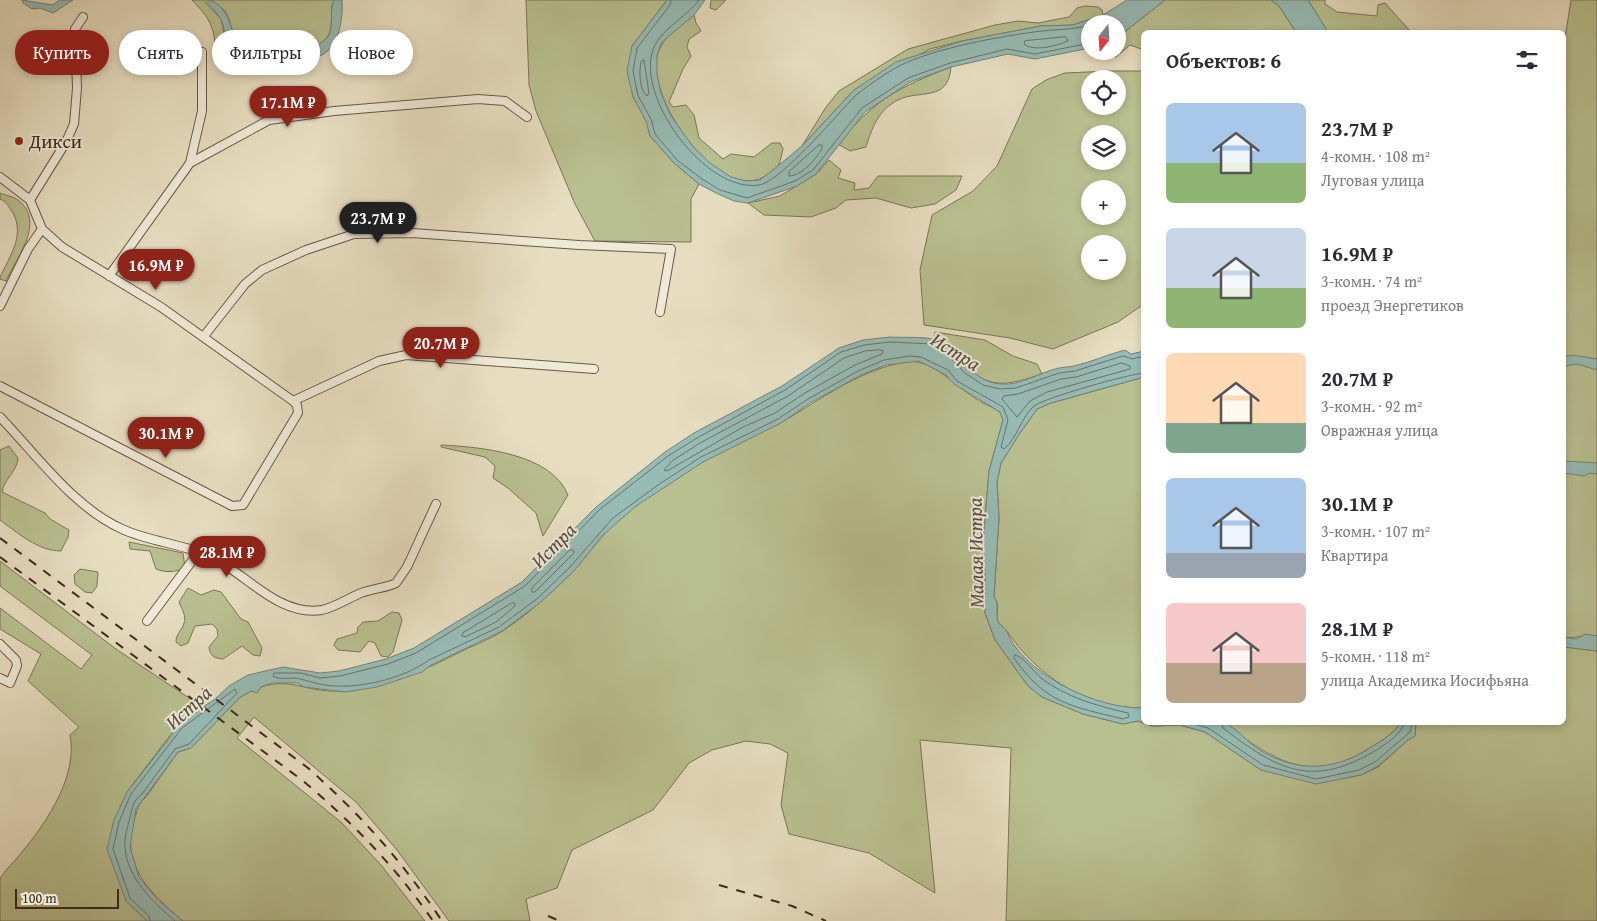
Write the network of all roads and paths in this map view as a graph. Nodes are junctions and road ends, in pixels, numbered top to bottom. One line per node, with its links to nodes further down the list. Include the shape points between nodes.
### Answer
1 (83, 17): 6 (street, via 75,29 78,88 74,124)
2 (202, 75): 4 (street, via 202,111)
3 (527, 117): 4 (street, via 505,101 478,99 304,115 269,120)
4 (190, 163): 8 (street)
5 (0, 177): 6 (street)
6 (30, 200): 7 (street)
7 (42, 230): 8 (street, via 62,247); 9 (street, via 28,249)
8 (109, 276): 11 (street)
9 (0, 306)
10 (660, 312): 11 (street, via 671,250 412,233 354,234 306,250 262,270 244,284)
11 (204, 336): 14 (street)
12 (594, 369): 14 (street, via 406,355 379,361)
13 (0, 386): 14 (street, via 232,506 243,505 298,412)
14 (293, 400)
15 (0, 417): 17 (street, via 46,470 98,515 122,529)
16 (436, 504): 17 (street, via 407,567 396,583 374,588 323,610 296,610 237,571)
17 (198, 552): 18 (street)
18 (146, 621)
19 (0, 644): 20 (street, via 16,660 17,666 10,683)
20 (0, 678)

